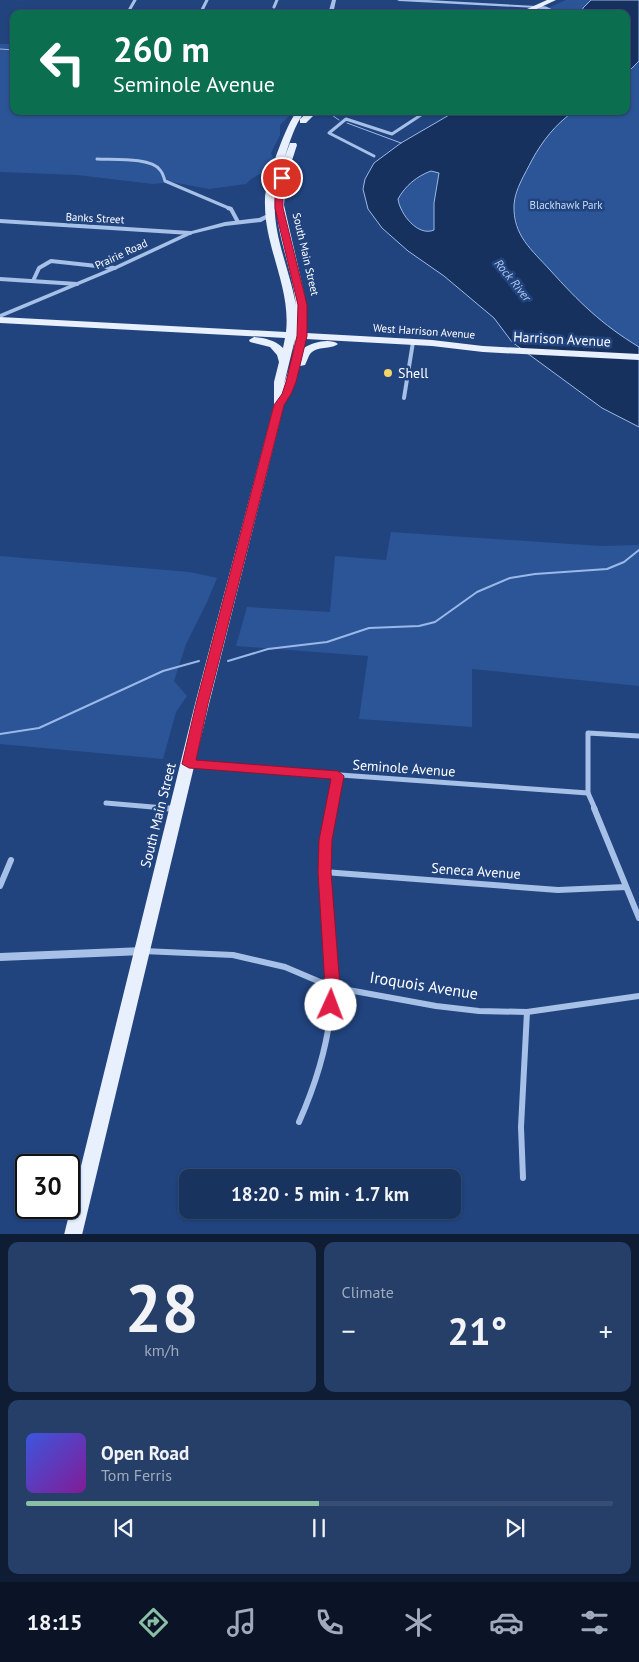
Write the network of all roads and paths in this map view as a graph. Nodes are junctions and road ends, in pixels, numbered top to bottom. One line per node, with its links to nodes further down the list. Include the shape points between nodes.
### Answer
1 (277, 0): 5 (street)
2 (399, 0): 4 (street)
3 (553, 0): 6 (main road)
4 (464, 1): 6 (street)
5 (274, 7)
6 (536, 7): 7 (main road); 8 (street)
7 (529, 10)
8 (547, 10)
9 (299, 115): 16 (main road, South Main Street, via 273,176)
10 (307, 115): 13 (main road, South Main Street)
11 (310, 115): 13 (main road)
12 (421, 115): 14 (street, via 392,134 346,119 329,133)
13 (303, 121): 29 (main road, South Main Street, via 282,178 279,200)
14 (374, 156)
15 (97, 159): 19 (street, via 155,165 165,181 231,209)
16 (270, 215): 18 (street, Prairie Road); 20 (main road, South Main Street)
17 (0, 221): 21 (street, Banks Street)
18 (254, 221): 19 (street, Prairie Road); 20 (street, Prairie Road)
19 (238, 222): 21 (street, Prairie Road)
20 (273, 227): 26 (main road, South Main Street)
21 (190, 233): 22 (street, Prairie Road)
22 (115, 268): 24 (street, via 50,261 39,268); 25 (street, Prairie Road)
23 (0, 279): 24 (street)
24 (33, 282): 25 (street)
25 (77, 284): 27 (street, Prairie Road)
26 (287, 284): 31 (main road, via 284,296 286,320 283,325 266,332); 33 (main road, South Main Street, via 291,306)
27 (0, 316)
28 (0, 320): 31 (main road, West Harrison Avenue)
29 (303, 320): 34 (main road, South Main Street); 36 (main road, via 308,329 320,334)
30 (0, 325): 32 (main road, West Harrison Avenue)
31 (233, 332): 33 (main road, West Harrison Avenue)
32 (164, 334): 33 (main road, West Harrison Avenue); 39 (main road, via 264,342 279,348)
33 (290, 338): 34 (main road, West Harrison Avenue); 39 (main road, South Main Street)
34 (301, 339): 35 (main road, West Harrison Avenue); 36 (main road, West Harrison Avenue); 41 (main road, South Main Street)
35 (348, 344): 36 (main road, West Harrison Avenue); 41 (main road, via 307,350 302,356 294,386)
36 (411, 344): 37 (main road, West Harrison Avenue, via 473,350); 40 (street)
37 (483, 348): 38 (main road, Harrison Avenue)
38 (639, 357)
39 (283, 361): 41 (main road, South Main Street, via 277,388)
40 (404, 398)
41 (283, 400): 43 (main road, South Main Street)
42 (639, 736): 45 (street, via 588,733)
43 (189, 764): 44 (street, Seminole Avenue); 47 (main road, South Main Street)
44 (338, 776): 45 (street, Seminole Avenue); 49 (street, via 325,840)
45 (588, 794): 51 (street)
46 (106, 803): 47 (street)
47 (176, 809): 53 (main road, South Main Street)
48 (11, 860): 50 (street)
49 (324, 872): 51 (street, Seneca Avenue, via 558,890); 55 (street)
50 (0, 886)
51 (626, 887): 52 (street)
52 (639, 918)
53 (143, 951): 54 (street, Iroquois Avenue); 55 (street, Iroquois Avenue, via 233,955 285,966); 60 (main road, South Main Street)
54 (0, 957)
55 (332, 987): 57 (street, Iroquois Avenue, via 436,1006); 58 (street, via 330,1023 310,1101)
56 (639, 996): 57 (street, Iroquois Avenue)
57 (527, 1012): 59 (street)
58 (299, 1122)
59 (523, 1178)
60 (73, 1234)

